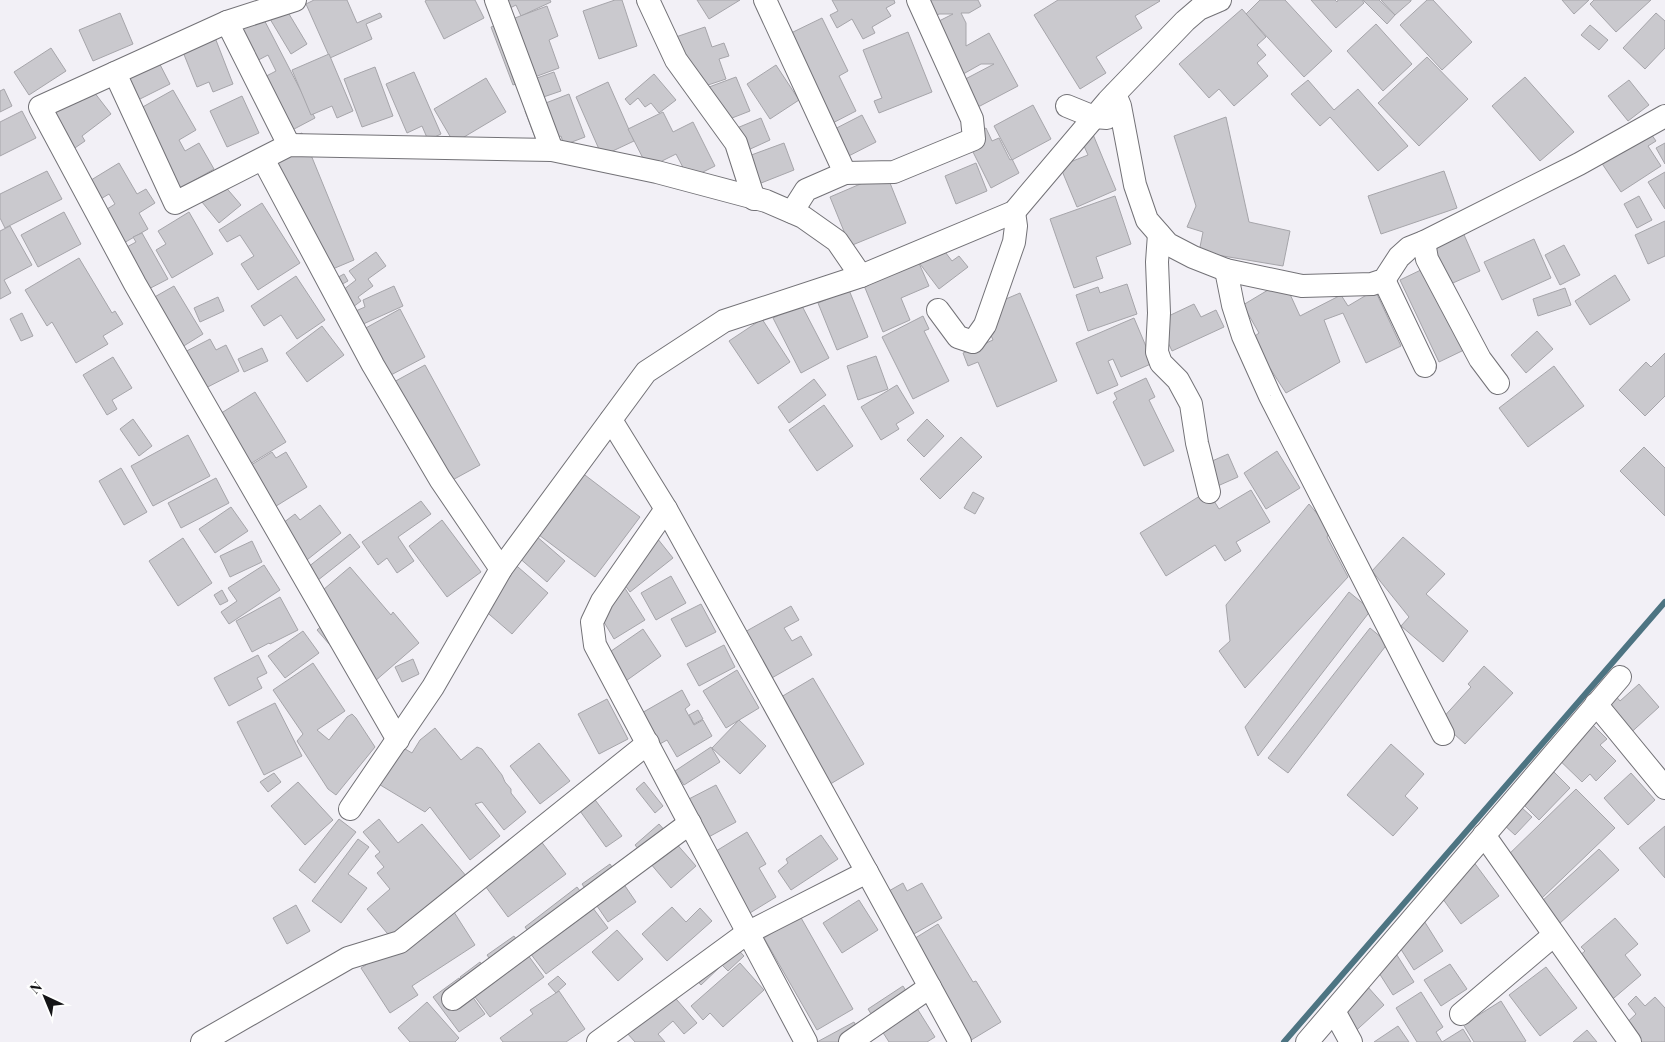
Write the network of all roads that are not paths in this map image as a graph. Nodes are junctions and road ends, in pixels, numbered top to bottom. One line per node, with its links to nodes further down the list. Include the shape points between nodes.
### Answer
1 (295, 0): 7 (street)
2 (496, 0): 15 (street)
3 (648, 0): 18 (street, via 676,60 736,144)
4 (765, 0): 17 (street)
5 (918, 0): 17 (street, via 972,119 974,139 894,172)
6 (1220, 0): 9 (street, via 1192,15)
7 (227, 22): 8 (street); 14 (street)
8 (115, 73): 16 (street, via 175,203); 36 (street, via 40,108 135,284)
9 (1115, 94): 12 (street); 13 (street)
10 (1067, 106): 12 (street)
11 (1665, 116): 22 (street, via 1579,164)
12 (1094, 117): 13 (street); 20 (street)
13 (1122, 120): 21 (street, via 1135,185 1147,220)
14 (289, 145): 15 (street); 16 (street)
15 (552, 150): 18 (street, via 657,172)
16 (263, 159): 32 (street, via 440,479)
17 (845, 173): 19 (street, via 806,190)
18 (754, 198): 19 (street)
19 (792, 212): 24 (street, via 837,241)
20 (1014, 212): 24 (street); 26 (street, via 1014,242 985,325 973,342 958,337)
21 (1159, 234): 23 (street, via 1168,244); 30 (street, via 1157,352 1191,404)
22 (1424, 242): 25 (street, via 1409,248 1399,257); 28 (street, via 1427,259 1480,359)
23 (1226, 270): 25 (street, via 1302,286 1372,284); 35 (street, via 1243,336 1270,396)
24 (861, 276): 29 (street, via 724,321 646,372)
25 (1384, 280): 27 (street)
26 (938, 310)
27 (1425, 366)
28 (1498, 383)
29 (611, 420): 31 (street); 32 (street)
30 (1209, 492)
31 (666, 509): 37 (street, via 602,601 592,622 595,645); 42 (street)
32 (501, 569): 36 (street, via 433,687)
33 (1620, 677): 34 (street)
34 (1596, 704): 38 (street); 41 (street)
35 (1443, 734)
36 (398, 740): 39 (street)
37 (648, 743): 40 (street); 49 (street, via 400,942 348,958)
38 (1665, 788)
39 (350, 809)
40 (690, 823): 43 (street); 46 (street)
41 (1484, 835): 44 (street); 47 (street)
42 (868, 872): 43 (street); 45 (street)
43 (747, 933): 50 (street); 51 (street)
44 (1554, 935): 48 (street); 56 (street)
45 (930, 987): 52 (street); 53 (street)
46 (453, 999)
47 (1334, 1011): 54 (street); 55 (street)
48 (1461, 1014)
49 (202, 1042)
50 (598, 1042)
51 (806, 1042)
52 (850, 1042)
53 (960, 1042)
54 (1307, 1042)
55 (1352, 1042)
56 (1630, 1042)

